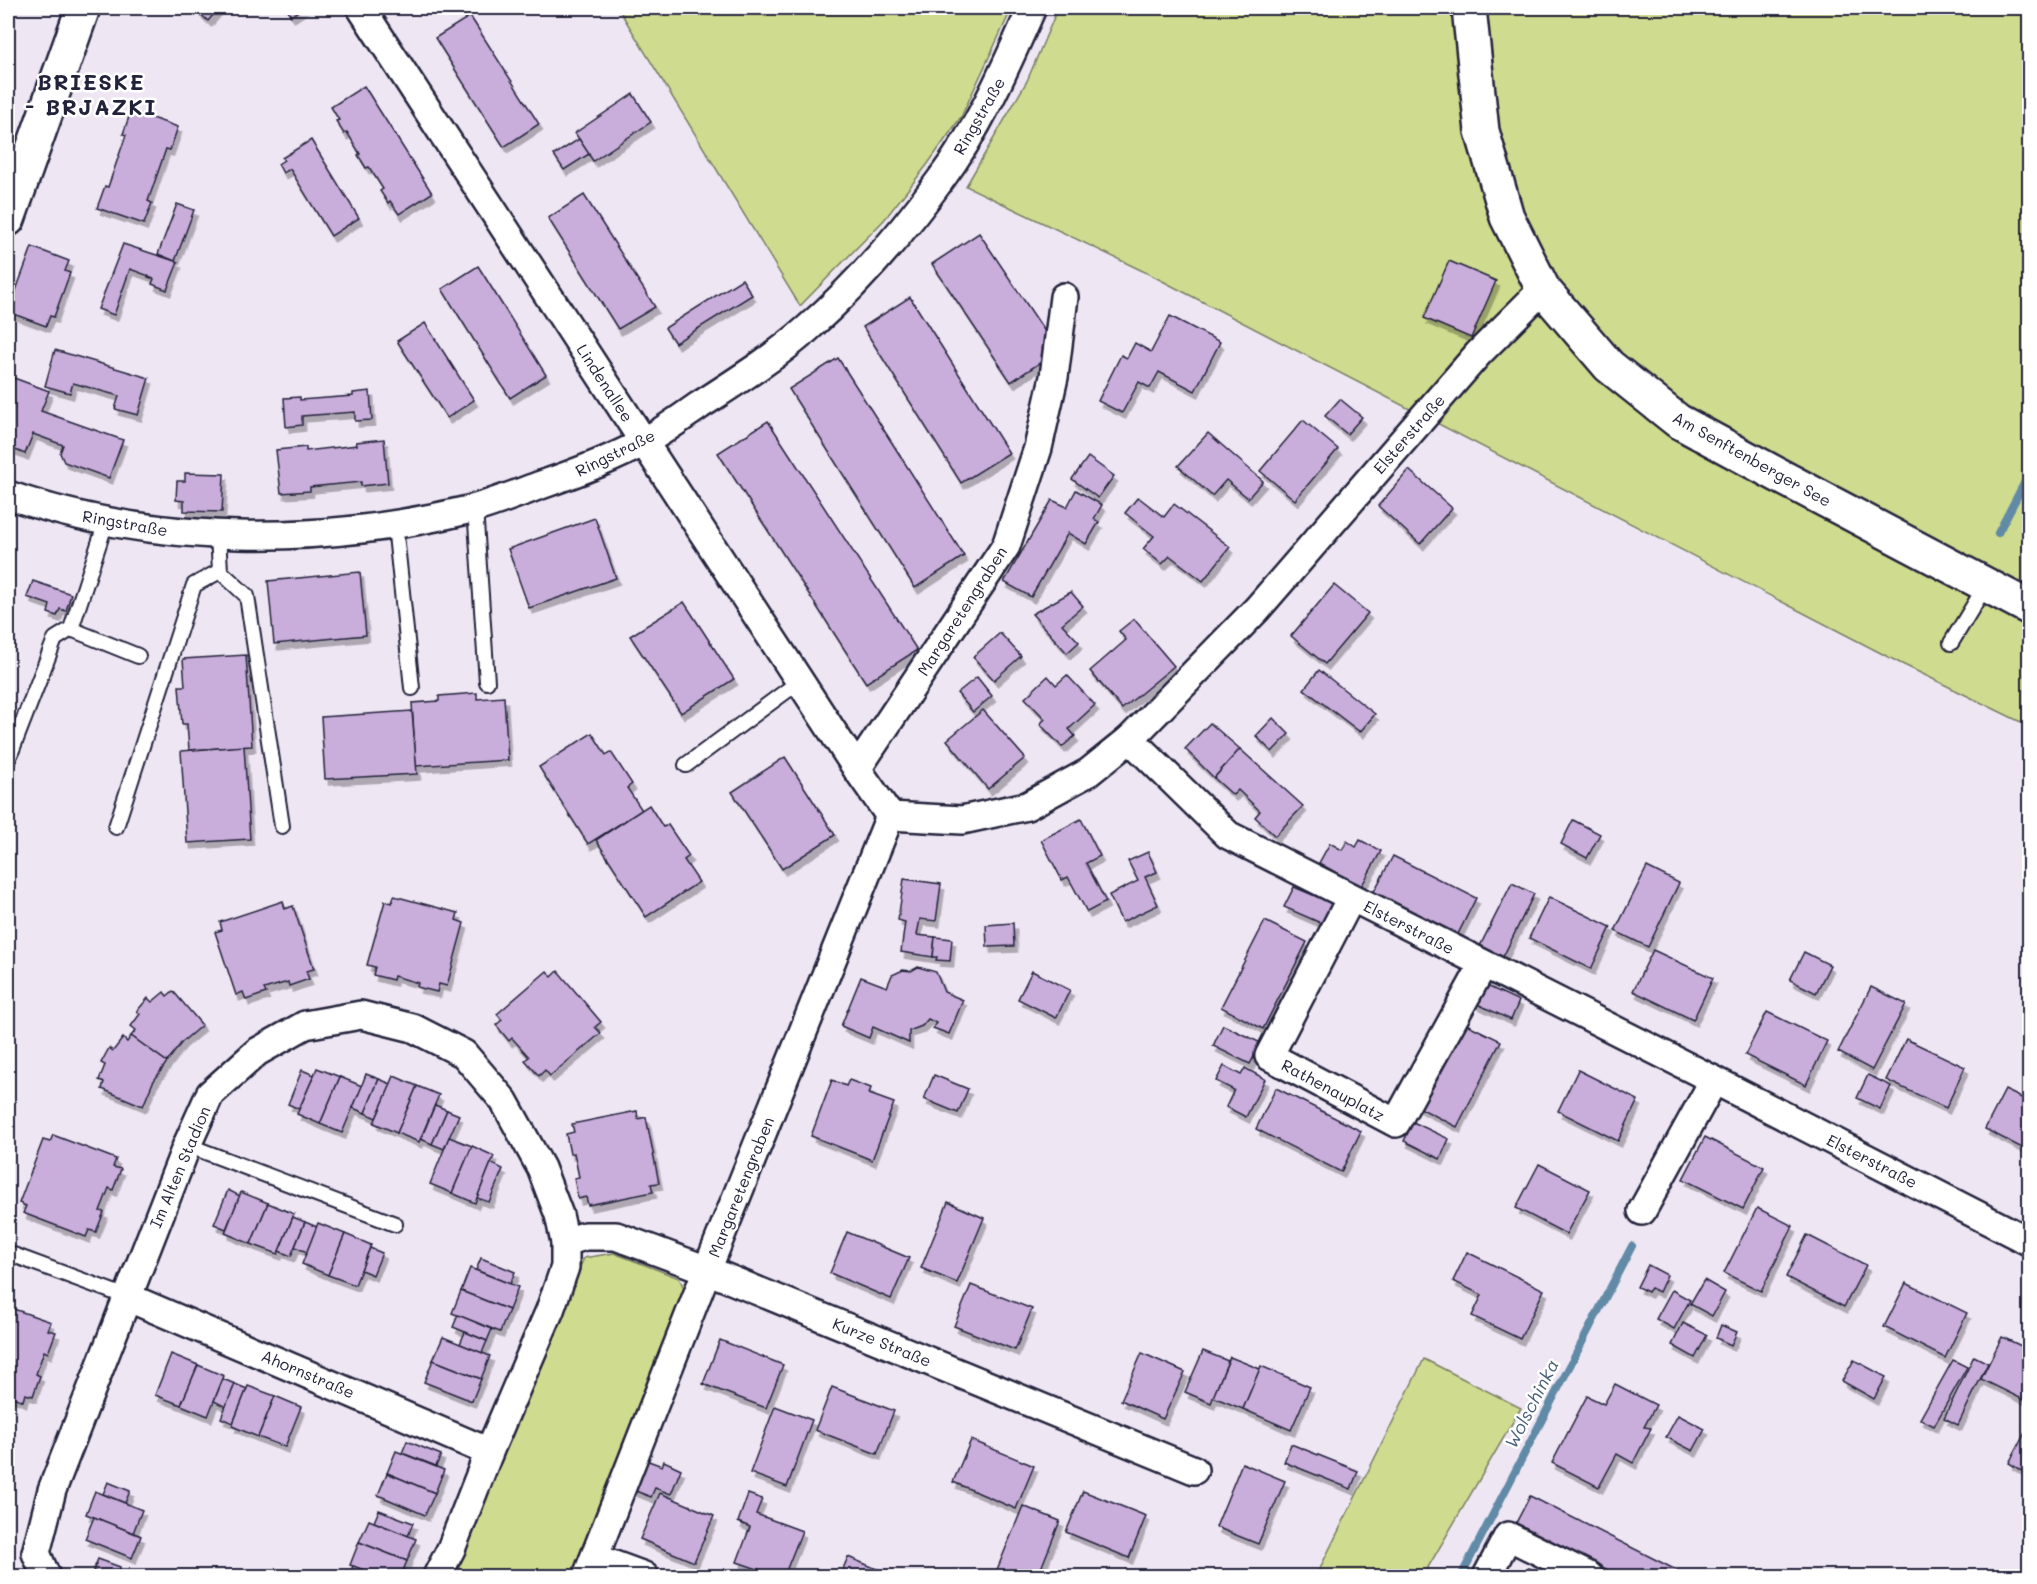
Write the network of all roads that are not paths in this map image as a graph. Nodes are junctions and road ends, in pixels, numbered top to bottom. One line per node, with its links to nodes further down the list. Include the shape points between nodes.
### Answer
1 (83, 8): 5 (street)
2 (361, 8): 9 (street, Lindenallee)
3 (1032, 8): 9 (street, Ringstraße, via 1004,71 944,176 868,268 806,330 754,370)
4 (1469, 8): 7 (street, Am Senftenberger See, via 1482,131 1507,217)
5 (14, 183): 6 (street)
6 (8, 219)
7 (1543, 289): 16 (street, Am Senftenberger See, via 1609,366 1677,421); 24 (street, Elsterstraße, via 1478,354 1257,609)
8 (1064, 297): 27 (street, Margaretengraben, via 1054,377 1038,448 1006,546)
9 (644, 442): 11 (street, Ringstraße, via 588,469); 21 (street, Lindenallee)
10 (8, 495): 12 (street, Ringstraße)
11 (475, 508): 13 (street, Ringstraße); 22 (lane)
12 (106, 522): 14 (street, Ringstraße); 18 (lane)
13 (395, 525): 14 (street, Ringstraße, via 311,533); 23 (lane)
14 (218, 534): 15 (lane)
15 (220, 571): 29 (lane, via 247,596); 30 (lane, via 194,585)
16 (1986, 585): 17 (street, Am Senftenberger See); 19 (lane)
17 (2030, 608)
18 (71, 629): 20 (lane); 25 (lane, via 55,639)
19 (1951, 643)
20 (138, 656)
21 (800, 681): 26 (lane); 27 (street, Lindenallee)
22 (487, 682)
23 (412, 688)
24 (1130, 739): 28 (street, Elsterstraße, via 1089,772 1027,806 962,820); 31 (street, Elsterstraße, via 1228,835)
25 (8, 760)
26 (686, 765)
27 (858, 769): 28 (street, Lindenallee)
28 (890, 816): 40 (street, Margaretengraben)
29 (282, 826)
30 (116, 827)
31 (1351, 898): 32 (street, Elsterstraße); 32 (street, Rathenauplatz, via 1269,1056 1396,1123)
32 (1483, 965): 33 (street, Elsterstraße)
33 (1714, 1080): 35 (street); 38 (street, Elsterstraße)
34 (187, 1145): 36 (lane); 37 (street, Im Alten Stadion, via 210,1094 257,1052 305,1025 361,1015 413,1028 464,1054 504,1101 541,1168); 41 (street, Im Alten Stadion)
35 (1641, 1211)
36 (396, 1224)
37 (565, 1242): 40 (street, Kurze Straße, via 585,1236 615,1236); 42 (street, Im Alten Stadion, via 565,1267 550,1310)
38 (2030, 1242)
39 (8, 1253): 41 (lane)
40 (708, 1270): 43 (street, Kurze Straße); 44 (street, Margaretengraben)
41 (127, 1297): 42 (street, Ahornstraße); 45 (street, Im Alten Stadion, via 52,1491 36,1553)
42 (489, 1452): 46 (street, Im Alten Stadion)
43 (1194, 1470)
44 (591, 1567): 47 (street, Margaretengraben)
45 (46, 1576)
46 (437, 1576)
47 (644, 1576)
48 (1487, 1576): 49 (street, via 1508,1536)
49 (1589, 1576)

